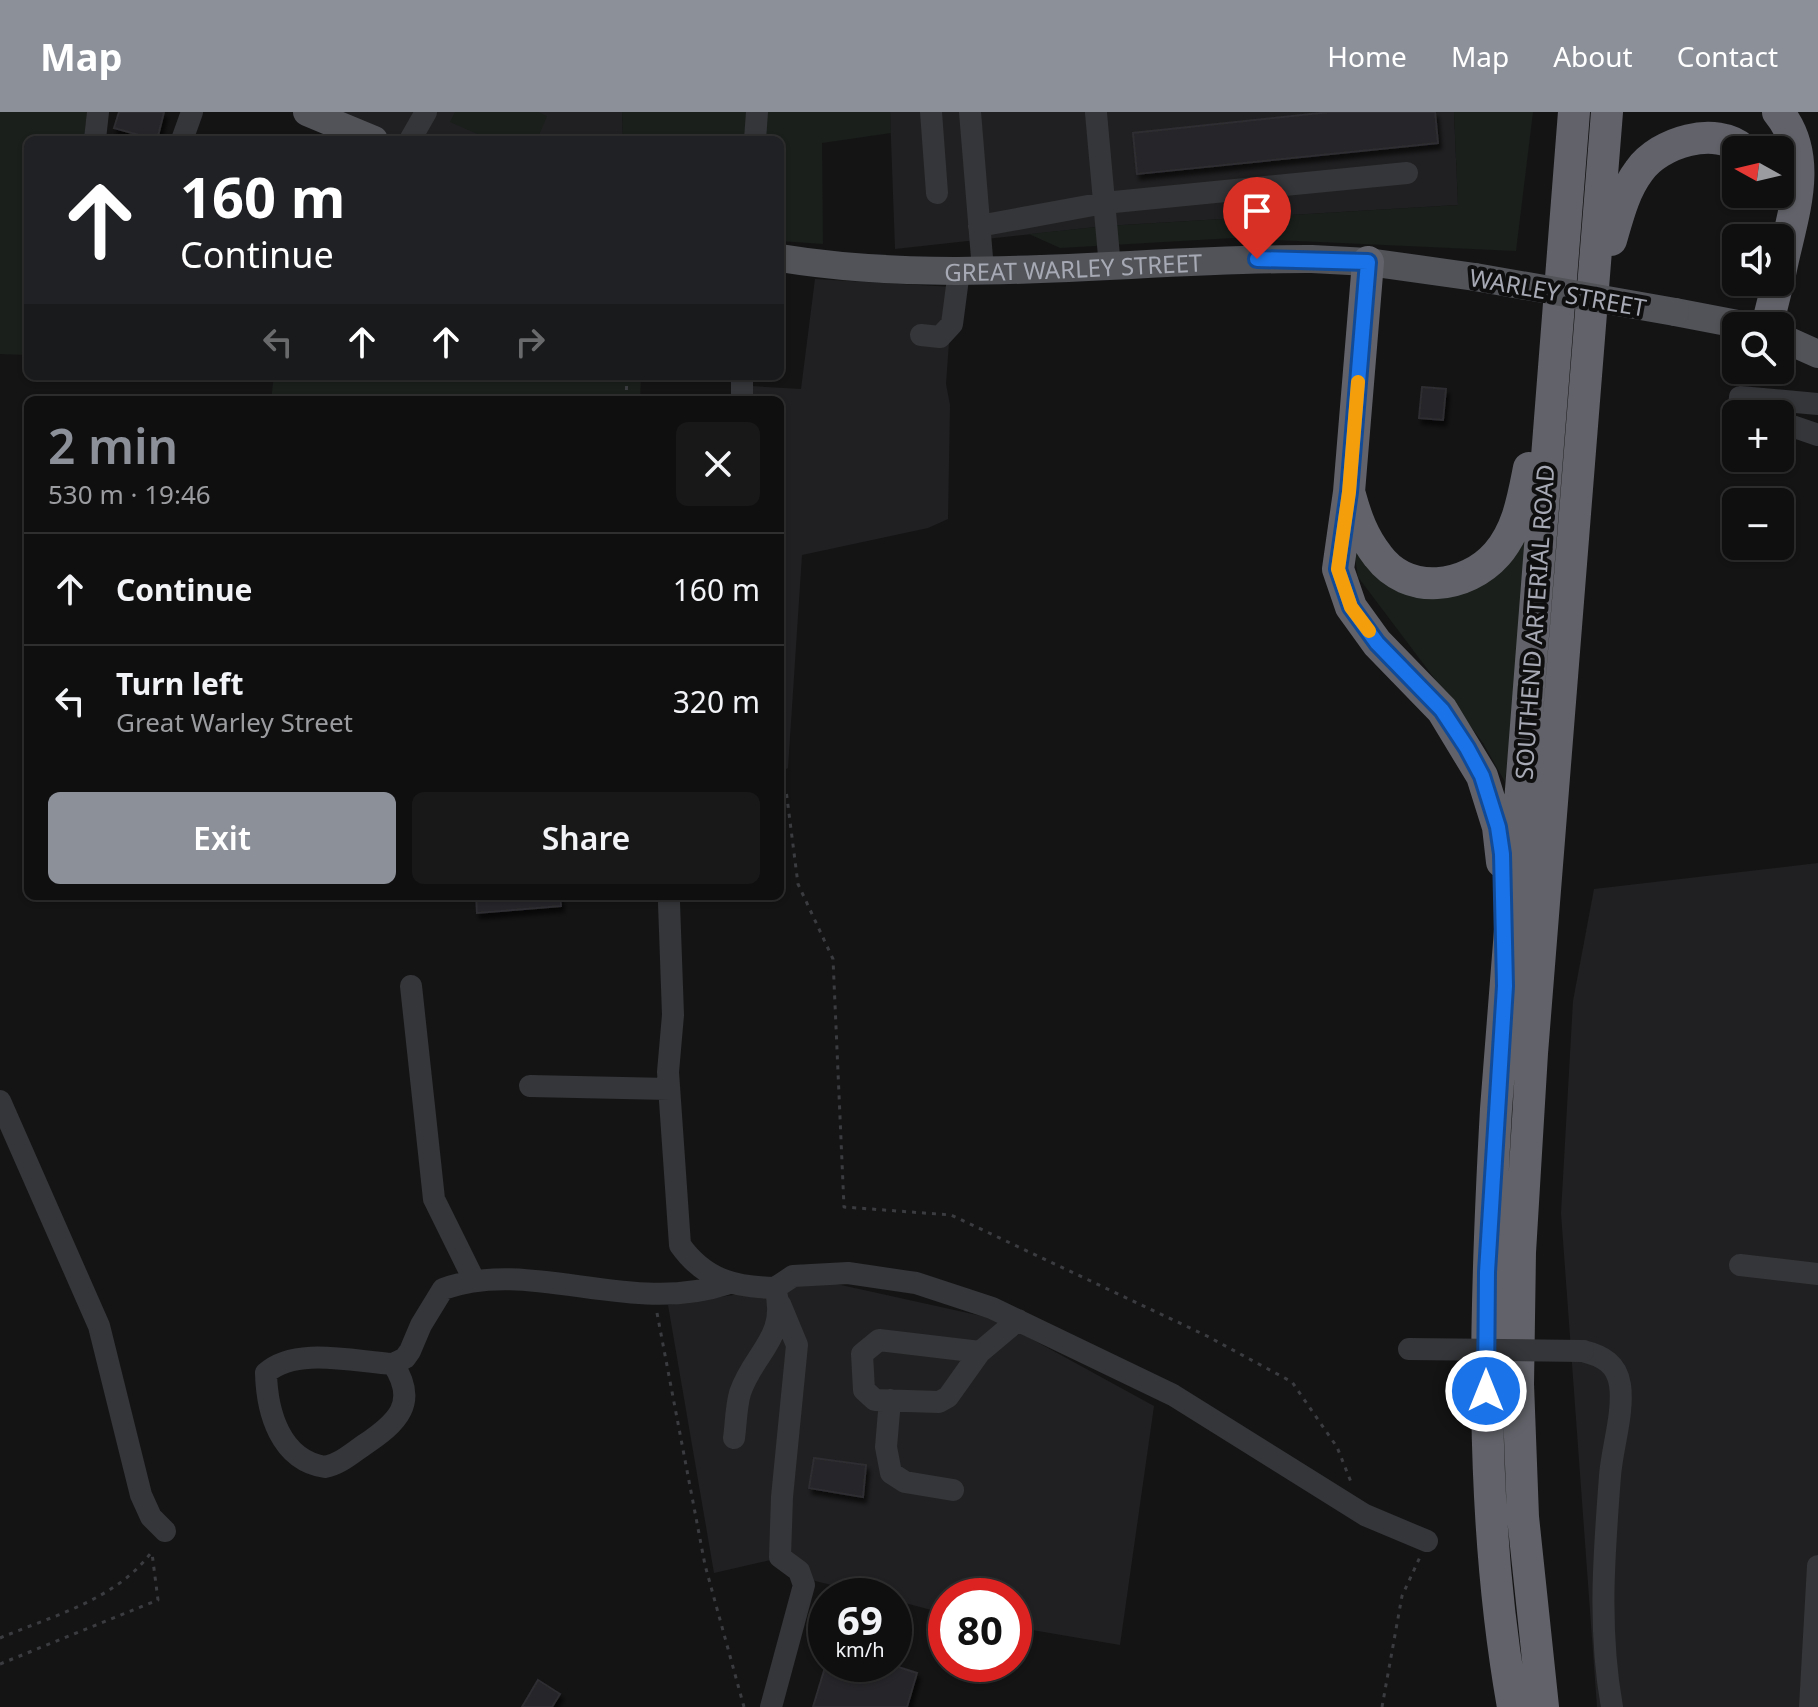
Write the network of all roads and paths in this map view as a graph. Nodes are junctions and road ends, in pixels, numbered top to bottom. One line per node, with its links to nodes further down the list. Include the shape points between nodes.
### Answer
1 (98, 112): 12 (street)
2 (192, 112): 13 (street)
3 (307, 112): 14 (main road)
4 (426, 112): 15 (street)
5 (757, 112): 16 (street)
6 (931, 112): 20 (street)
7 (970, 112): 23 (street)
8 (1574, 112): 19 (highway, SOUTHEND ARTERIAL ROAD)
9 (1607, 112): 38 (highway, SOUTHEND ARTERIAL ROAD)
10 (1778, 112): 22 (highway, via 1796,150 1800,182)
11 (1096, 113): 21 (street)
12 (95, 136)
13 (183, 136)
14 (364, 136)
15 (412, 136)
16 (755, 136)
17 (1722, 141): 38 (highway, via 1703,137 1669,147 1640,168 1622,202 1602,267)
18 (1407, 173): 21 (street)
19 (1568, 182): 39 (highway, via 1524,496 1498,553 1464,578 1442,584 1399,575 1379,559 1364,536); 43 (highway, SOUTHEND ARTERIAL ROAD)
20 (937, 193)
21 (1104, 203): 23 (street); 26 (street)
22 (1790, 224)
23 (979, 226): 27 (street)
24 (784, 259): 27 (main road, GREAT WARLEY STREET)
25 (1368, 262): 26 (main road, GREAT WARLEY STREET, via 1257,259); 28 (main road, WARLEY STREET, bridge); 39 (highway)
26 (1110, 267): 27 (main road, GREAT WARLEY STREET)
27 (971, 270): 29 (street, via 952,324 940,337)
28 (1722, 321)
29 (921, 335)
30 (1794, 343): 31 (main road)
31 (1818, 354)
32 (1740, 400): 33 (street)
33 (1773, 400)
34 (1794, 402): 35 (street)
35 (1818, 404)
36 (1794, 427): 37 (street)
37 (1818, 435)
38 (1582, 437): 59 (highway, SOUTHEND ARTERIAL ROAD, via 1523,1185)
39 (1349, 492): 43 (highway, via 1338,569 1351,607 1377,643 1442,710 1482,776 1502,854)
40 (784, 790): 62 (path, via 798,884 833,959 844,1207 951,1215 1292,1382 1337,1447)
41 (669, 903): 45 (street)
42 (411, 986): 49 (street, via 434,1199)
43 (1505, 986): 61 (highway, SOUTHEND ARTERIAL ROAD, via 1487,1272)
44 (530, 1086): 45 (street)
45 (669, 1089): 50 (street, via 680,1245 690,1260)
46 (0, 1101): 63 (street, via 99,1326 141,1495)
47 (1740, 1265): 48 (street)
48 (1818, 1274)
49 (474, 1280): 52 (street); 56 (street, via 443,1289 410,1351)
50 (726, 1284): 51 (street); 52 (street, via 695,1294)
51 (777, 1295): 53 (street, via 793,1276 848,1273 916,1283); 58 (street, via 774,1337 740,1393); 70 (street, via 797,1345 780,1557 799,1571 804,1585)
52 (656, 1296): 69 (path, via 705,1565)
53 (1018, 1320): 55 (street); 62 (street, via 1173,1395)
54 (1409, 1349): 76 (street, bridge, via 1583,1351 1614,1367 1621,1387 1602,1595)
55 (980, 1352): 57 (street, via 939,1402); 57 (street, via 879,1340 862,1354 864,1390 875,1400)
56 (393, 1364): 56 (street, via 296,1358 276,1364 266,1373 266,1391 289,1449 325,1467 375,1438 397,1419 404,1403 403,1379)
57 (890, 1400): 60 (street, via 886,1447 891,1473 905,1482)
58 (734, 1438)
59 (1520, 1450): 74 (highway, SOUTHEND ARTERIAL ROAD); 75 (highway)
60 (953, 1490)
61 (1490, 1502): 72 (highway, via 1486,1626); 73 (highway, SOUTHEND ARTERIAL ROAD)
62 (1365, 1515): 64 (street)
63 (165, 1531): 65 (path)
64 (1427, 1541): 71 (path, via 1402,1596)
65 (152, 1553): 67 (path, via 101,1596); 68 (path, via 158,1600)
66 (1818, 1566): 77 (street)
67 (0, 1638)
68 (0, 1664)
69 (744, 1707)
70 (771, 1707)
71 (1382, 1707)
72 (1495, 1707)
73 (1513, 1707)
74 (1543, 1707)
75 (1560, 1707)
76 (1612, 1707)
77 (1810, 1707)

